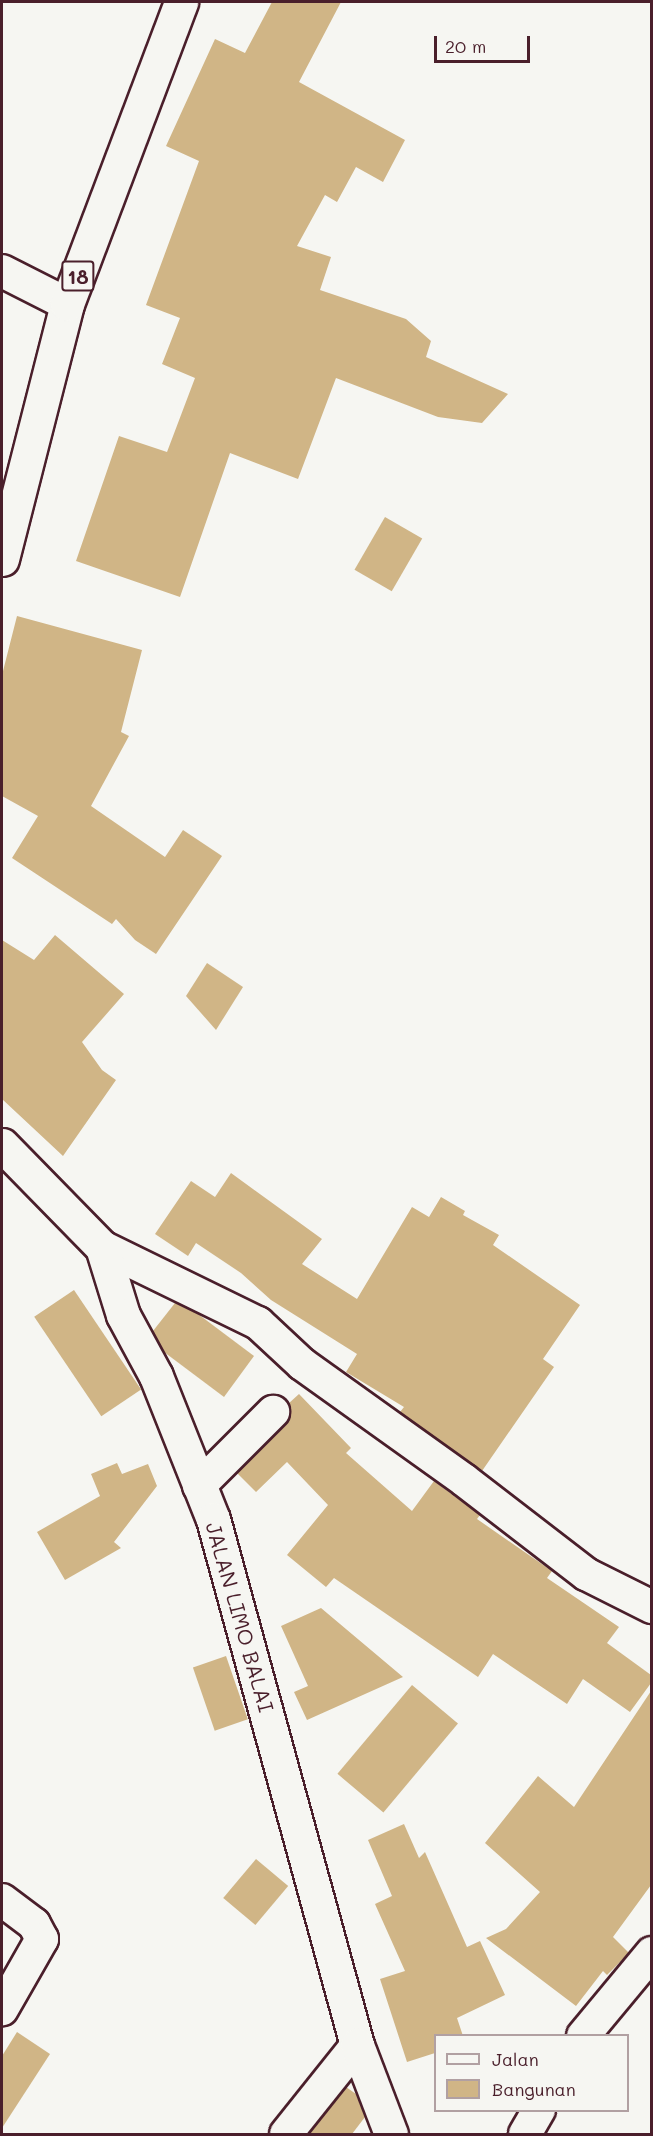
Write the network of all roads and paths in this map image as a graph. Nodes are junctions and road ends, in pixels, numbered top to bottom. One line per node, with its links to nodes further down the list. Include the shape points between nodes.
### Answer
1 (182, 2): 3 (main road, 18)
2 (2, 271): 3 (street)
3 (67, 304): 4 (main road, 18)
4 (2, 559)
5 (2, 1145): 6 (main road, JALAN LIMO BALAI)
6 (102, 1247): 8 (main road, JALAN LIMO BALAI, via 123,1315 156,1376); 9 (street, via 258,1323 302,1364 464,1480 586,1574)
7 (273, 1412): 8 (street)
8 (199, 1486): 14 (main road, JALAN LIMO BALAI, via 213,1519 278,1746)
9 (651, 1607)
10 (2, 1900): 12 (street, via 34,1924 42,1939)
11 (651, 1953): 13 (street)
12 (2, 2009)
13 (585, 2034)
14 (357, 2045): 16 (street); 17 (main road, JALAN LIMO BALAI)
15 (538, 2112): 18 (street)
16 (286, 2134)
17 (391, 2134)
18 (525, 2134)

